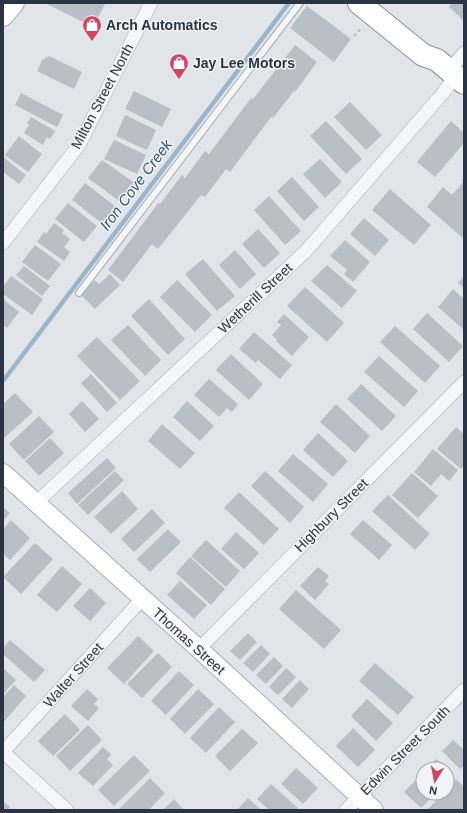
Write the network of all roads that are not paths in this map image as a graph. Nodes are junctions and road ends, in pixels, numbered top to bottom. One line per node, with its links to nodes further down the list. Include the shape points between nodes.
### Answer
1 (14, 3): 5 (main road)
2 (151, 3): 8 (street, Milton Street North, via 79,145)
3 (300, 3): 9 (lane)
4 (371, 10): 7 (highway, via 424,55)
5 (3, 16)
6 (464, 53): 7 (street, Wetherill Street)
7 (452, 72): 12 (street, Wetherill Street, via 443,93 306,251)
8 (5, 236)
9 (79, 293)
10 (464, 382): 14 (street, Highbury Street)
11 (3, 473): 12 (main road, Thomas Street)
12 (36, 503): 13 (main road, Thomas Street)
13 (142, 599): 14 (main road, Thomas Street); 16 (street, Walter Street)
14 (198, 649): 17 (main road, Thomas Street)
15 (464, 690): 17 (street, Edwin Street South)
16 (3, 752): 18 (street)
17 (360, 796): 19 (street, Edwin Street South); 20 (main road, Thomas Street)
18 (67, 810)
19 (346, 810)
20 (374, 810)

